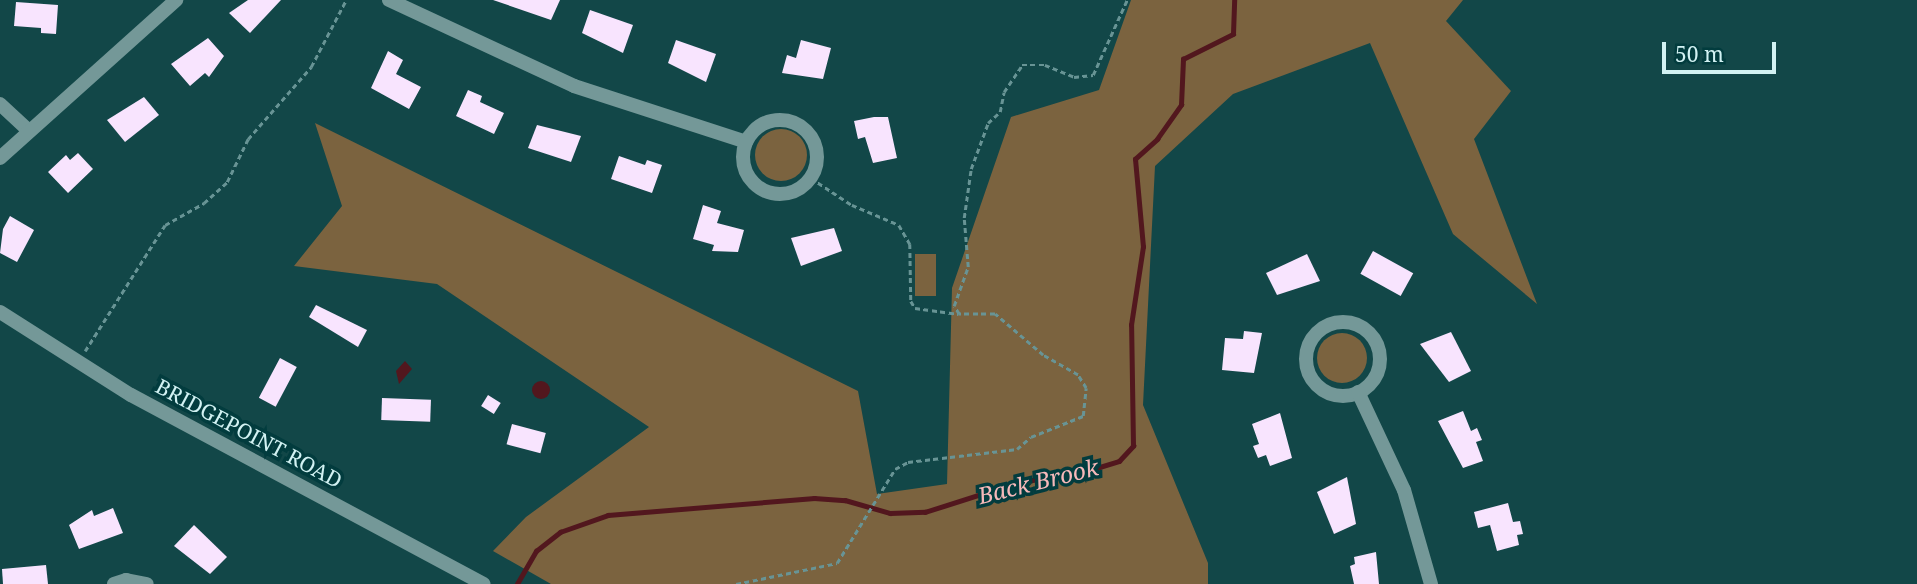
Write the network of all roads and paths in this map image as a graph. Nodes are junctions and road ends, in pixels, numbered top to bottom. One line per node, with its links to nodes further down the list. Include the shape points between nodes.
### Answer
1 (176, 0): 6 (street)
2 (346, 0): 12 (path, via 311,67 248,139 227,182 204,203 165,225)
3 (389, 0): 7 (street, via 575,86)
4 (1127, 0): 11 (path, via 1093,75 1086,79 1045,65 1022,65 1004,92 1000,113 988,123 971,169 964,218 968,268 954,306)
5 (0, 104): 6 (street)
6 (27, 129): 8 (street)
7 (746, 142): 9 (street, via 743,166 748,177 766,192 790,193); 9 (street, via 752,132 774,120 799,125 817,156)
8 (0, 158)
9 (811, 178): 11 (path, via 852,205 899,225 910,244 915,308)
10 (0, 312): 12 (street, BRIDGEPOINT ROAD)
11 (960, 314): 17 (path, via 995,314 1043,355 1077,376 1086,388 1083,416 1031,437 1017,449 956,460 908,462 891,476 837,563)
12 (78, 362): 16 (street, BRIDGEPOINT ROAD)
13 (1359, 393): 13 (street, via 1376,376 1379,352 1375,341 1357,325 1346,322 1322,328 1307,347 1307,372 1323,390 1347,396); 18 (street, via 1404,489)
14 (114, 584): 15 (street, via 126,580)
15 (147, 584)
16 (483, 584)
17 (736, 584)
18 (1431, 584)

